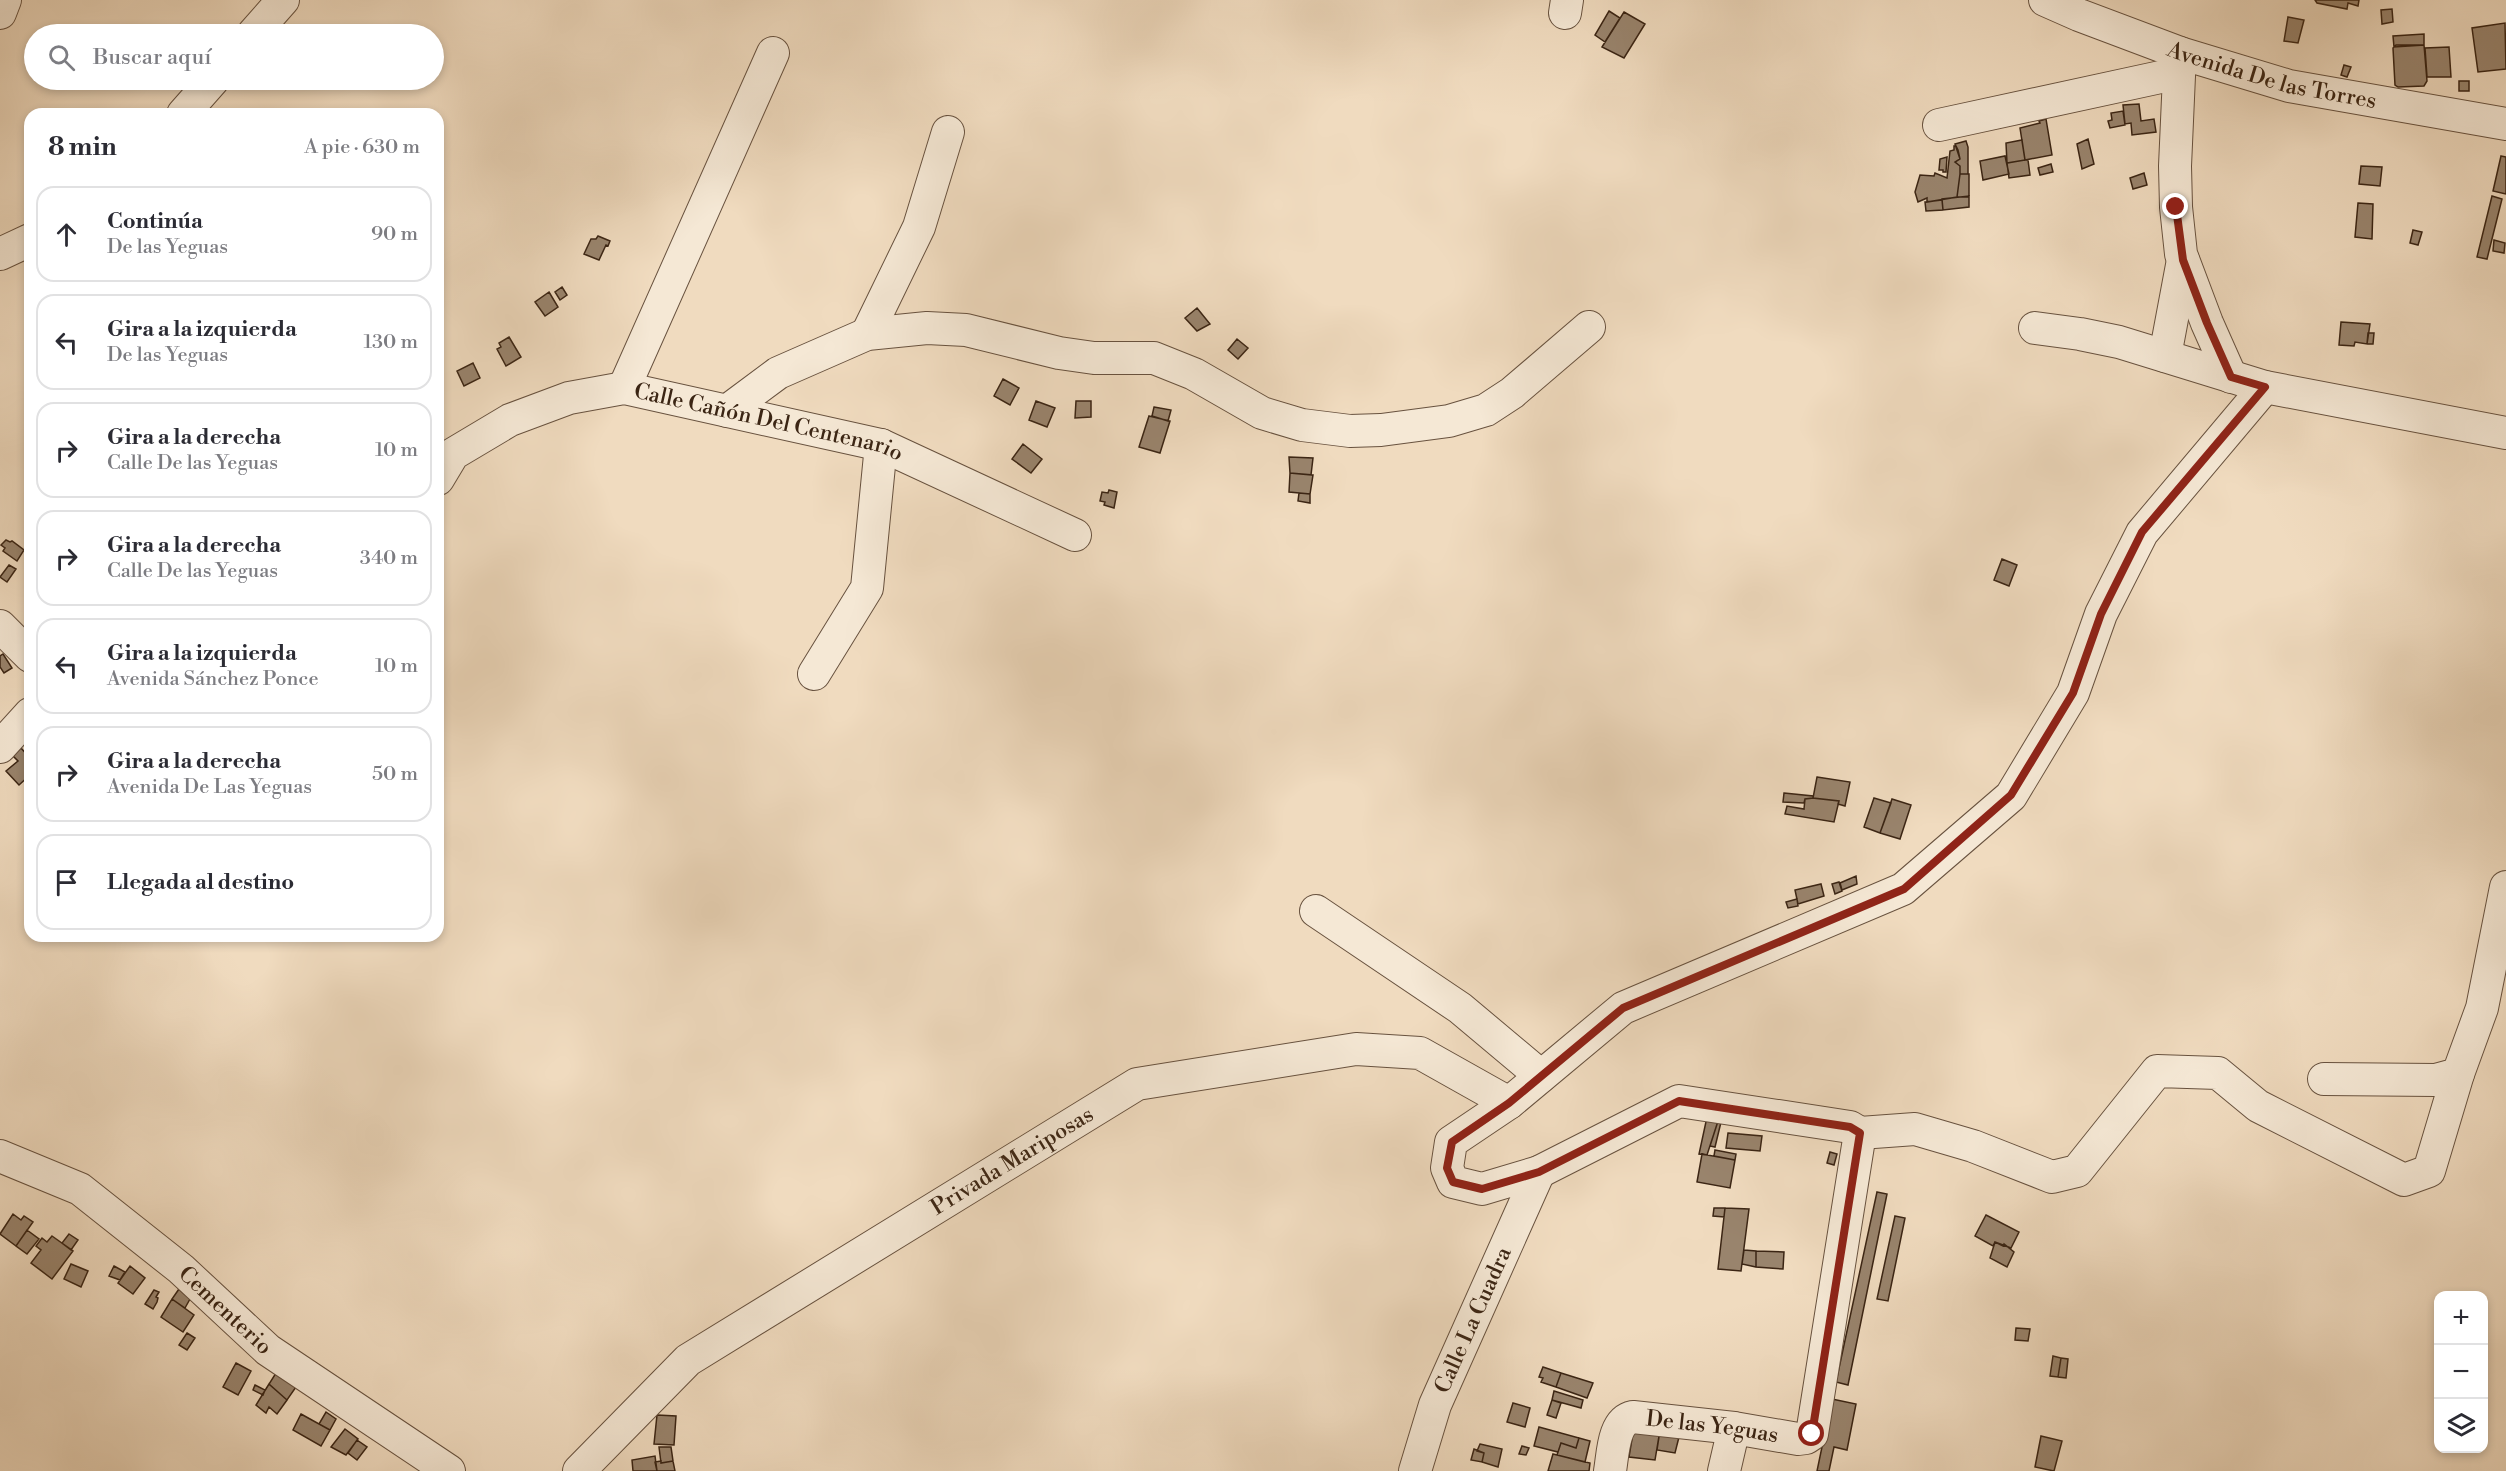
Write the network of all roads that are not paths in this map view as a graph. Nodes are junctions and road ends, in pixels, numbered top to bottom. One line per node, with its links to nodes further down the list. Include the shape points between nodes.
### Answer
1 (5, 0): 4 (street)
2 (283, 0): 5 (street)
3 (2045, 0): 7 (street, Avenida De las Torres)
4 (0, 13)
5 (262, 24)
6 (773, 52): 22 (street)
7 (2179, 63): 10 (street, Avenida De las Torres); 11 (street); 15 (street, via 2175,166)
8 (204, 90): 9 (street)
9 (188, 108)
10 (2506, 124)
11 (1939, 125)
12 (948, 132): 18 (street, via 919,227)
13 (24, 243): 14 (street)
14 (0, 254)
15 (2183, 260): 19 (street); 20 (street)
16 (1589, 327): 18 (street, via 1512,393 1486,410 1449,421 1350,431 1302,425 1262,413 1194,374 1154,358 1094,358 1059,353 966,330 927,328)
17 (2036, 328): 19 (street, via 2080,334)
18 (867, 334): 23 (street, via 778,373)
19 (2165, 356): 20 (street)
20 (2231, 377): 21 (street)
21 (2265, 387): 24 (street); 36 (street, via 2142,532 2101,614 2073,693 2011,795 1904,889 1623,1008)
22 (624, 388): 23 (street, Calle Cañón Del Centenario); 26 (street, Calle Cañón Del Centenario, via 569,398 510,420)
23 (727, 411): 25 (street, Calle Cañón Del Centenario)
24 (2506, 433)
25 (881, 445): 27 (street, Calle Cañón Del Centenario); 30 (street, via 867,588)
26 (444, 456)
27 (1075, 535)
28 (0, 626): 29 (street)
29 (24, 650)
30 (814, 674)
31 (24, 721): 32 (street)
32 (0, 747)
33 (2506, 887): 35 (street, via 2482,1008)
34 (1316, 910): 36 (street, via 1460,1008)
35 (2458, 1074): 37 (street, via 2436,1080); 39 (street, via 2429,1171 2404,1180 2258,1106 2218,1073 2157,1071 2077,1171 2052,1177 1973,1146 1915,1129)
36 (1541, 1076): 38 (street)
37 (2325, 1079)
38 (1509, 1103): 41 (street, via 1452,1142 1447,1168 1453,1182 1482,1189); 44 (street, Privada Mariposas, via 1420,1053 1356,1049 1137,1084 688,1360)
39 (1860, 1133): 41 (street, via 1850,1127 1679,1101); 42 (street, De las Yeguas, via 1812,1434 1798,1439)
40 (0, 1156): 43 (street, Cementerio, via 80,1189 182,1269 268,1350)
41 (1539, 1172): 46 (street, Calle La Cuadra, via 1435,1405)
42 (1734, 1428): 47 (street, De las Yeguas, via 1628,1418 1620,1426); 48 (street)
43 (418, 1463): 45 (street, Cementerio)
44 (589, 1467)
45 (449, 1471)
46 (1415, 1471)
47 (1610, 1471)
48 (1724, 1471)

